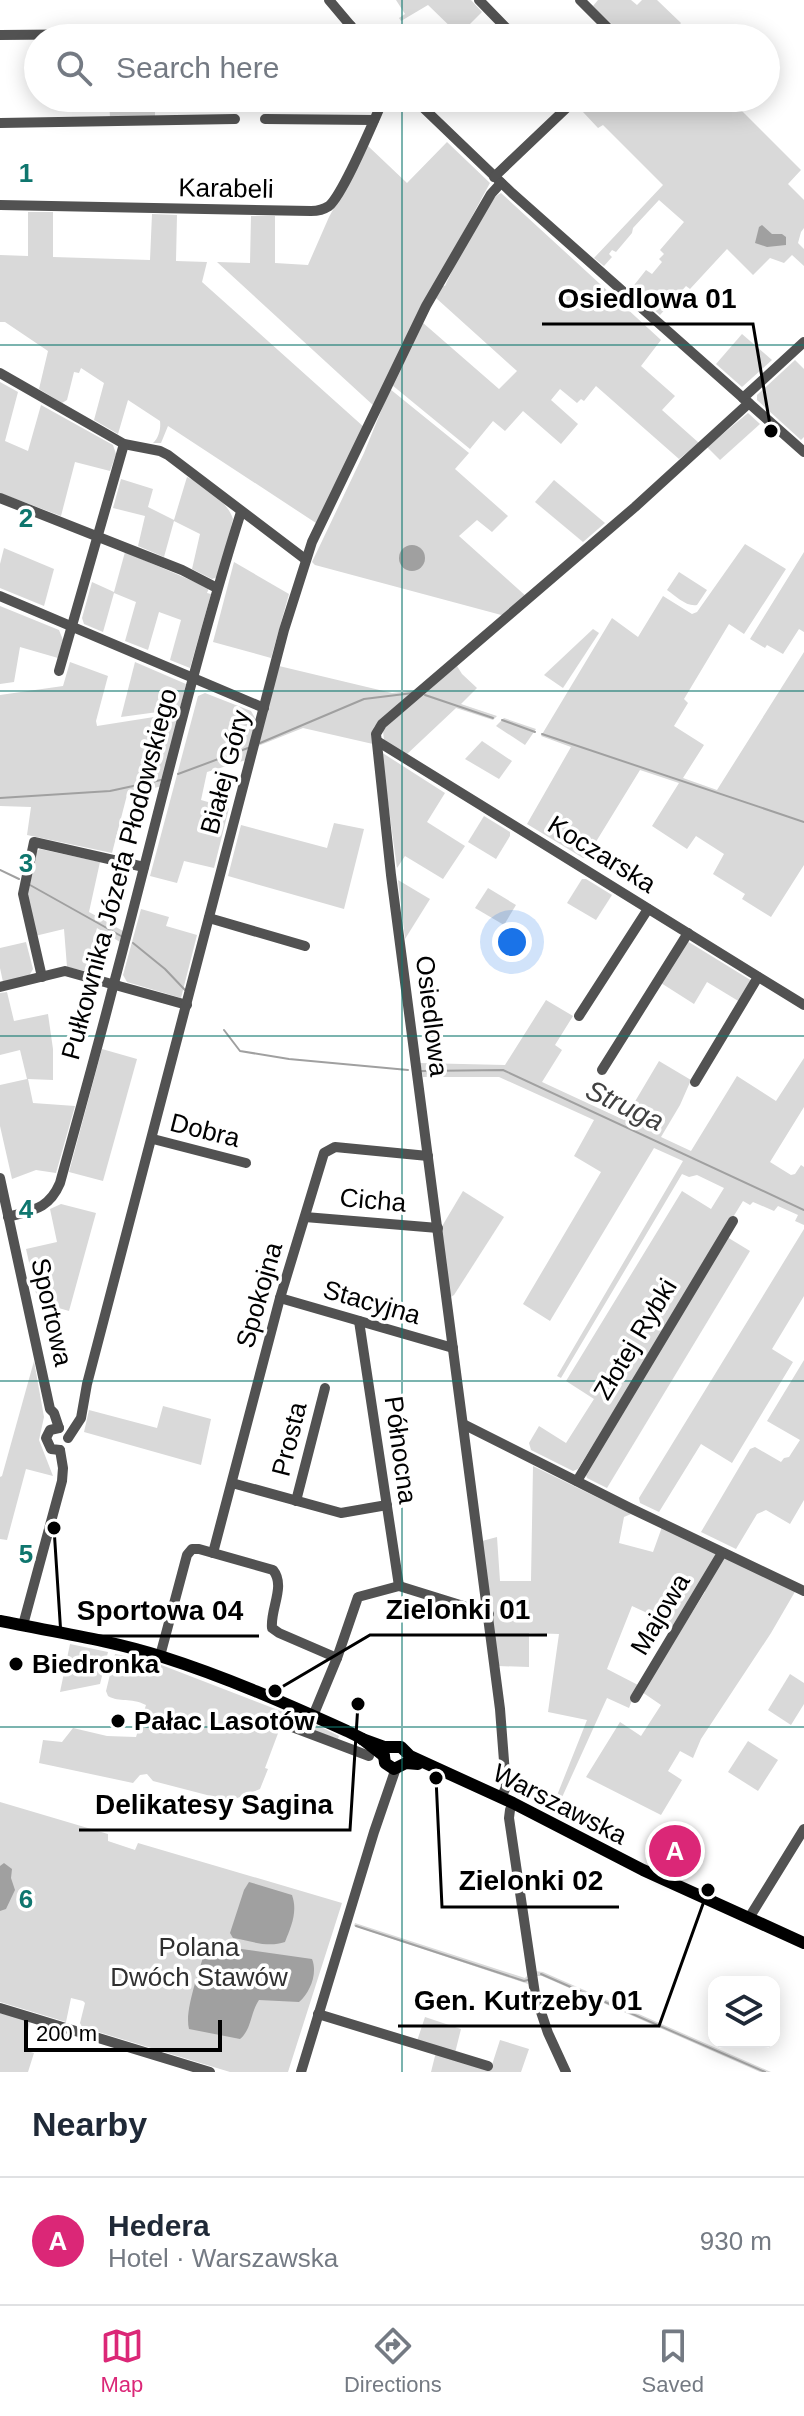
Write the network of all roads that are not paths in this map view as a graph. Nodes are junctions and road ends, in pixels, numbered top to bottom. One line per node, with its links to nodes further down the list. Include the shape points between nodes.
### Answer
1 (329, 0): 4 (street)
2 (479, 0): 5 (street)
3 (580, 0): 6 (street)
4 (349, 24)
5 (502, 24)
6 (604, 24)
7 (0, 35): 8 (street)
8 (24, 35)
9 (378, 112): 14 (street, Karabeli)
10 (428, 112): 16 (street)
11 (562, 112): 16 (street, Białej Góry)
12 (235, 119): 15 (street)
13 (265, 119): 14 (street)
14 (374, 120): 17 (street, Karabeli, via 333,202 317,211)
15 (0, 123)
16 (498, 180): 20 (street); 26 (street, Białej Góry, via 426,306)
17 (0, 205)
18 (804, 342): 20 (street)
19 (0, 373): 21 (street)
20 (746, 400): 22 (street); 33 (street, via 635,507 382,724)
21 (124, 444): 24 (street, via 168,455); 25 (street)
22 (804, 452)
23 (0, 498): 25 (street)
24 (241, 512): 26 (street); 27 (street, Pułkownika Józefa Płodowskiego)
25 (98, 536): 27 (street); 29 (street)
26 (305, 559): 32 (street, Białej Góry)
27 (217, 588): 31 (street, Pułkownika Józefa Płodowskiego)
28 (0, 596): 29 (street)
29 (72, 628): 30 (street); 31 (street)
30 (59, 671)
31 (192, 679): 32 (street); 34 (street, Pułkownika Józefa Płodowskiego)
32 (264, 708): 36 (street, Białej Góry)
33 (377, 741): 35 (street, Koczarska); 49 (street, Osiedlowa)
34 (144, 867): 39 (street, via 34,842 23,894); 41 (street, Pułkownika Józefa Płodowskiego)
35 (648, 909): 37 (street, Koczarska); 45 (street)
36 (209, 918): 38 (street); 43 (street, Białej Góry)
37 (688, 933): 40 (street, Koczarska); 46 (street)
38 (305, 946)
39 (42, 977): 41 (street, via 65,971); 42 (street)
40 (758, 977): 44 (street, Koczarska); 47 (street)
41 (114, 984): 43 (street); 52 (street, Pułkownika Józefa Płodowskiego, via 54,1198)
42 (0, 987)
43 (187, 1005): 48 (street, Białej Góry)
44 (804, 1005)
45 (579, 1016)
46 (602, 1070)
47 (695, 1082)
48 (153, 1139): 50 (street, Dobra); 61 (street, Białej Góry, via 79,1425)
49 (428, 1156): 53 (street, Spokojna, via 330,1149 324,1153); 55 (street, Osiedlowa)
50 (246, 1163)
51 (0, 1178): 52 (street, Sportowa)
52 (8, 1217): 61 (street, Sportowa, via 50,1409)
53 (305, 1217): 55 (street, Cicha); 56 (street, Spokojna)
54 (733, 1221): 63 (street, Złotej Rybki)
55 (438, 1228): 58 (street, Osiedlowa)
56 (280, 1298): 57 (street, Stacyjna); 64 (street, Spokojna)
57 (359, 1321): 58 (street, Stacyjna); 66 (street, Północna)
58 (453, 1348): 60 (street, Osiedlowa)
59 (325, 1388): 65 (street, Prosta)
60 (463, 1424): 63 (street); 71 (street, Osiedlowa)
61 (60, 1431): 62 (street, via 67,1444); 62 (street, via 46,1435 51,1449)
62 (60, 1450): 73 (street, via 62,1481)
63 (577, 1481): 68 (street)
64 (232, 1483): 65 (street); 67 (street, Spokojna)
65 (296, 1501): 66 (street, via 341,1513)
66 (387, 1505): 69 (street, Północna)
67 (213, 1553): 74 (street, via 192,1549 187,1555); 75 (street, via 273,1570 279,1583 272,1628)
68 (722, 1553): 70 (street); 76 (street, Majowa)
69 (399, 1586): 71 (street); 75 (street, via 358,1597)
70 (804, 1591)
71 (489, 1614): 83 (street, Osiedlowa)
72 (0, 1621): 73 (main road)
73 (23, 1625): 74 (main road)
74 (160, 1656): 77 (main road)
75 (337, 1658): 77 (street)
76 (635, 1698)
77 (313, 1716): 79 (main road)
78 (287, 1725): 80 (street)
79 (347, 1731): 80 (street); 82 (main road)
80 (341, 1745): 81 (street)
81 (369, 1756)
82 (394, 1759): 83 (main road, Warszawska, via 428,1764); 88 (street)
83 (507, 1800): 85 (main road, Warszawska); 92 (street, Osiedlowa, via 535,1994)
84 (804, 1829): 85 (street)
85 (749, 1918): 86 (main road, Warszawska)
86 (804, 1943)
87 (0, 2008): 90 (street)
88 (318, 2014): 89 (street); 91 (street)
89 (488, 2066)
90 (210, 2072)
91 (301, 2072)
92 (566, 2072)

